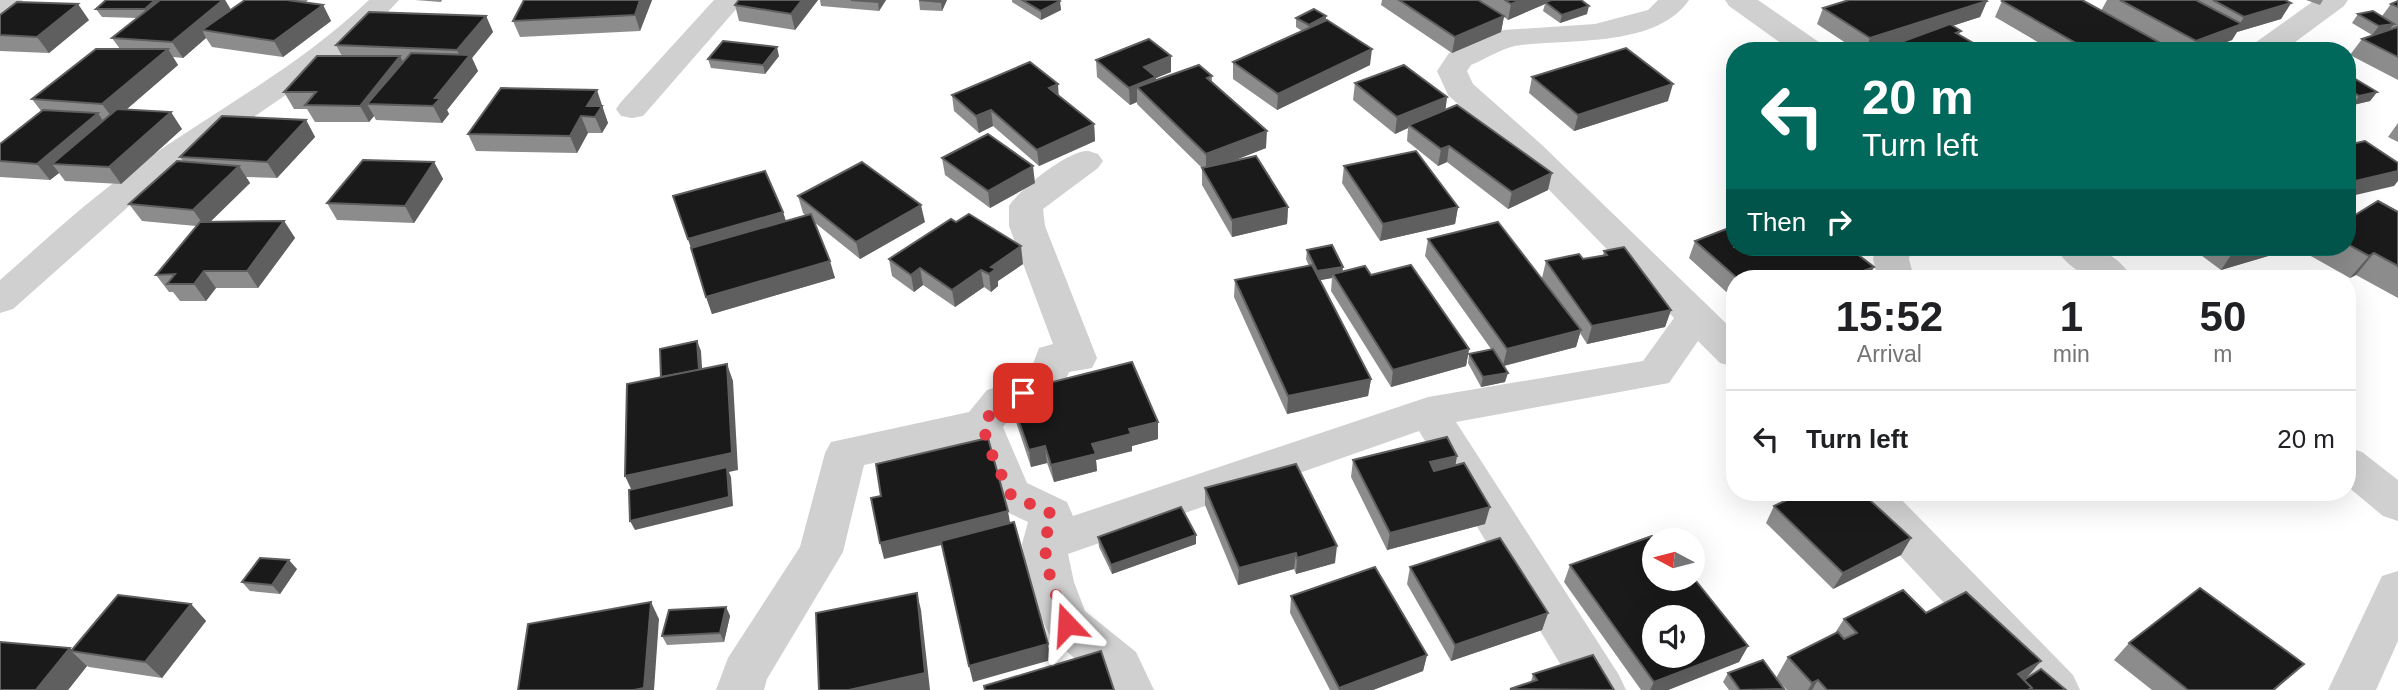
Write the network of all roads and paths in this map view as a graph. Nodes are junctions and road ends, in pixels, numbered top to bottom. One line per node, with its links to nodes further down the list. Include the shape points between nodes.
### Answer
1 (9, 0): 7 (street)
2 (385, 0): 14 (street, via 364,23 300,70 153,170)
3 (730, 0): 10 (street)
4 (1675, 0): 15 (street, via 1658,16 1596,33 1513,36 1460,59 1452,71 1459,88 1550,168)
5 (1739, 0): 8 (street)
6 (2334, 0): 9 (street)
7 (0, 6)
8 (1799, 42)
9 (2276, 42)
10 (632, 109)
11 (1086, 161): 18 (street, via 1026,206 1027,226 1078,358 1053,358 1045,386 1001,400)
12 (2085, 256): 13 (street)
13 (2103, 270)
14 (0, 300)
15 (1695, 317): 16 (street); 17 (street, via 1655,373)
16 (1726, 346)
17 (1428, 412): 22 (street); 26 (street)
18 (982, 425): 22 (street, via 1011,495 1052,514); 24 (street, via 846,453 821,552)
19 (2356, 470): 21 (street)
20 (1876, 501): 27 (street)
21 (2398, 504)
22 (1044, 544): 25 (street, via 1051,582 1067,624 1119,667)
23 (2398, 590): 28 (street)
24 (740, 690)
25 (1130, 690)
26 (1602, 690)
27 (2056, 690)
28 (2352, 690)

